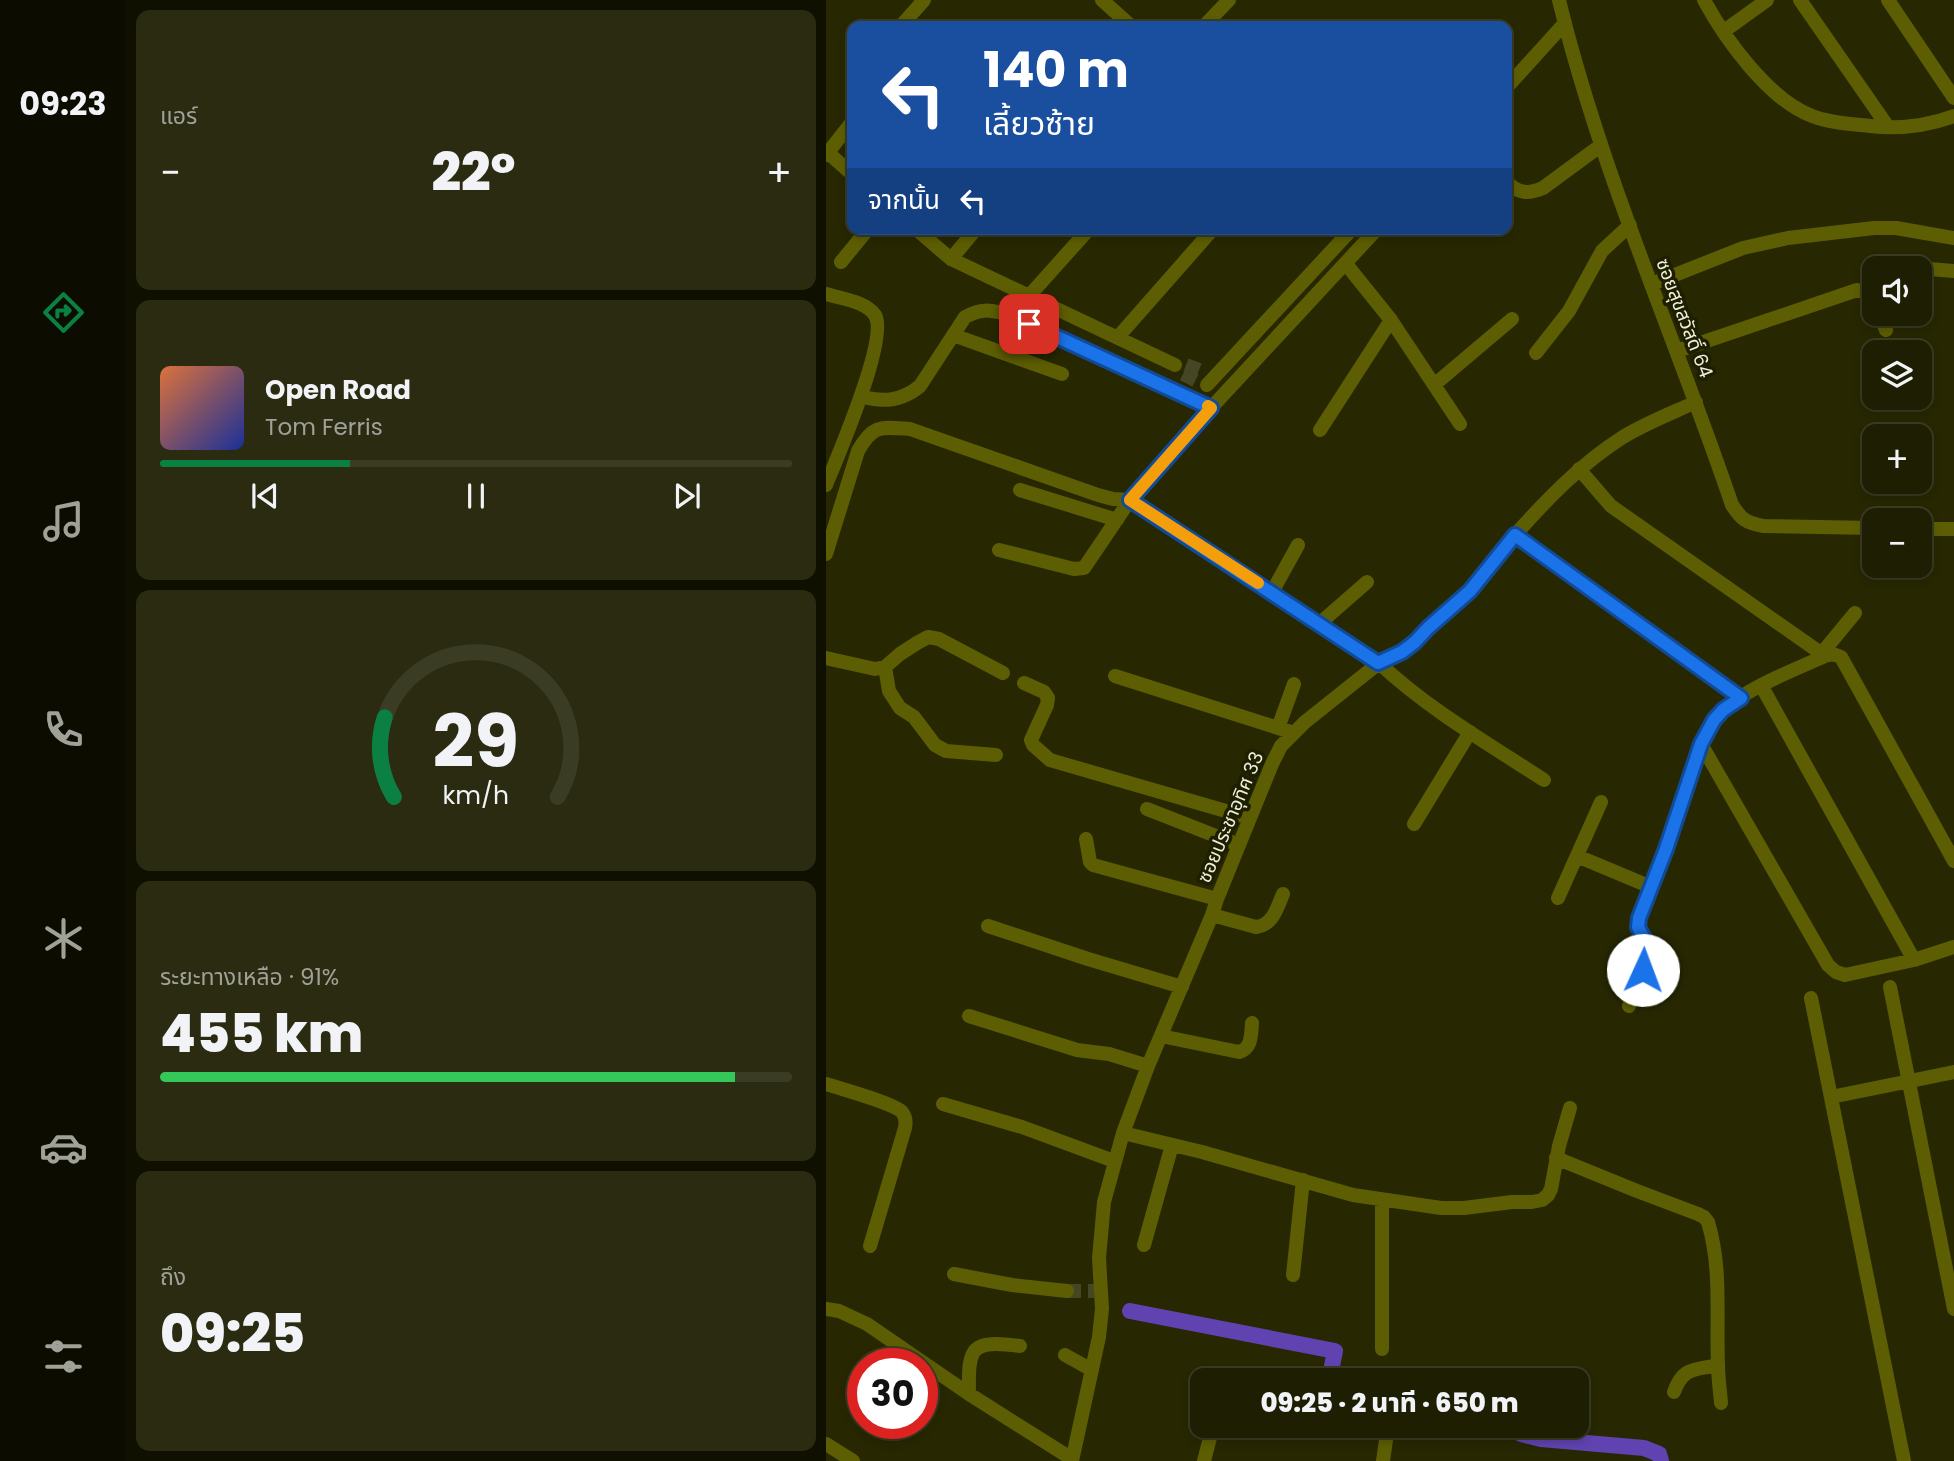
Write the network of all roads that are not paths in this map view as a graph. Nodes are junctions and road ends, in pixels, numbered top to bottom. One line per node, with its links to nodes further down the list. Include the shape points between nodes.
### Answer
1 (924, 0): 9 (street)
2 (1102, 0): 10 (street)
3 (1229, 0): 11 (street)
4 (1559, 0): 12 (street, ซอยสุขสวัสดิ์ 64)
5 (1704, 0): 13 (street)
6 (1767, 0): 13 (street)
7 (1800, 0): 17 (street)
8 (1888, 0): 15 (street)
9 (905, 21)
10 (1125, 21)
11 (1209, 21)
12 (1565, 23): 14 (street); 19 (street, ซอยสุขสวัสดิ์ 64)
13 (1724, 31): 17 (street, via 1765,83 1811,116)
14 (1512, 81)
15 (1954, 98)
16 (1954, 116): 17 (street)
17 (1888, 127)
18 (847, 128): 20 (street)
19 (1600, 146): 22 (street, via 1543,188 1534,192); 23 (street, ซอยสุขสวัสดิ์ 64)
20 (827, 153): 21 (street)
21 (847, 170)
22 (1512, 188)
23 (1630, 225): 37 (street, ซอยสุขสวัสดิ์ 64); 48 (street, via 1602,251 1569,311)
24 (863, 235): 33 (street)
25 (923, 235): 32 (street)
26 (971, 235): 32 (street)
27 (1084, 235): 40 (street)
28 (1208, 235): 46 (street)
29 (1346, 235): 52 (street, via 1206,379)
30 (1372, 235): 34 (street)
31 (1954, 238): 37 (street, via 1896,228 1788,238 1742,248)
32 (951, 259): 40 (street)
33 (841, 262)
34 (1346, 264): 42 (street); 52 (street)
35 (1932, 269): 36 (street)
36 (1954, 271)
37 (1652, 285): 47 (street, ซอยสุขสวัสดิ์ 64)
38 (1862, 292): 47 (street)
39 (826, 295): 53 (street, via 864,306 878,321)
40 (1029, 296): 46 (street)
41 (1511, 319): 51 (street)
42 (1391, 320): 51 (street); 57 (street)
43 (1884, 326): 44 (street)
44 (1886, 330)
45 (953, 335): 50 (street); 53 (street, via 910,394 881,401); 55 (street, via 965,317 977,310 1007,314)
46 (1118, 337): 49 (street)
47 (1677, 351): 54 (street, ซอยสุขสวัสดิ์ 64)
48 (1536, 353)
49 (1181, 368)
50 (1062, 374)
51 (1434, 384): 56 (street)
52 (1229, 389): 55 (street)
53 (861, 396): 59 (street)
54 (1696, 402): 58 (street, ซอยประชาอุทิศ 33, via 1623,437); 63 (street, ซอยสุขสวัสดิ์ 64, via 1732,505 1747,523)
55 (1211, 408): 61 (street)
56 (1460, 424)
57 (1320, 430)
58 (1579, 469): 66 (street, ซอยประชาอุทิศ 33); 74 (street, via 1611,506)
59 (826, 485)
60 (1020, 490): 62 (street)
61 (1130, 500): 62 (street); 69 (street, via 1098,495 910,429 879,429 867,436 858,451); 71 (street)
62 (1117, 520): 68 (street, via 1084,568)
63 (1862, 528)
64 (1932, 529): 65 (street)
65 (1954, 529)
66 (1515, 535): 76 (street, ซอยประชาอุทิศ 33, via 1470,591 1415,642); 83 (street)
67 (1298, 545): 71 (street)
68 (999, 550)
69 (826, 554)
70 (1367, 582): 73 (street)
71 (1272, 593): 73 (street)
72 (1855, 613): 74 (street)
73 (1319, 624): 76 (street)
74 (1823, 654): 82 (street); 97 (street, via 1841,657)
75 (826, 658): 77 (street, via 874,669)
76 (1378, 663): 85 (street, via 1423,702); 86 (street, ซอยประชาอุทิศ 33)
77 (885, 667): 78 (street, via 928,637); 88 (street, via 889,691 935,745 946,751)
78 (1003, 673)
79 (1115, 676): 84 (street)
80 (1024, 683): 92 (street, via 1048,698 1031,740 1050,760)
81 (1294, 684): 84 (street)
82 (1761, 685): 83 (street); 105 (street)
83 (1741, 698): 87 (street, via 1714,720)
84 (1278, 728): 86 (street)
85 (1470, 732): 89 (street); 93 (street)
86 (1294, 733): 92 (street, ซอยประชาอุทิศ 33, via 1281,746)
87 (1701, 744): 98 (street); 105 (street, via 1828,965 1845,975)
88 (996, 755)
89 (1544, 780)
90 (1601, 802): 96 (street)
91 (1147, 809): 95 (street)
92 (1250, 818): 95 (street, ซอยประชาอุทิศ 33)
93 (1414, 824)
94 (1086, 839): 101 (street, via 1093,865)
95 (1239, 845): 101 (street, ซอยประชาอุทิศ 33)
96 (1577, 856): 98 (street); 100 (street)
97 (1954, 861)
98 (1651, 887): 109 (street, via 1638,927 1650,952)
99 (1283, 894): 102 (street, via 1264,926)
100 (1558, 898)
101 (1217, 899): 102 (street, ซอยประชาอุทิศ 33)
102 (1212, 915): 106 (street, ซอยประชาอุทิศ 33)
103 (988, 926): 106 (street)
104 (1954, 947): 105 (street)
105 (1914, 960)
106 (1182, 987): 112 (street, ซอยประชาอุทิศ 33)
107 (1890, 987): 115 (street)
108 (1811, 998): 117 (street)
109 (1629, 1006)
110 (969, 1016): 113 (street, via 1077,1050)
111 (1252, 1023): 112 (street, via 1250,1044 1239,1052)
112 (1161, 1036): 113 (street, ซอยประชาอุทิศ 33)
113 (1148, 1066): 120 (street, ซอยประชาอุทิศ 33)
114 (1954, 1072): 115 (street)
115 (1909, 1082): 117 (street); 132 (street)
116 (826, 1084): 127 (street, via 890,1106 906,1120)
117 (1831, 1097): 148 (street)
118 (943, 1104): 123 (street)
119 (1570, 1108): 122 (street)
120 (1123, 1133): 121 (street); 123 (street, ซอยประชาอุทิศ 33)
121 (1172, 1145): 124 (street); 126 (street)
122 (1556, 1157): 125 (street, via 1551,1189 1542,1200 1441,1209); 136 (street, via 1708,1222 1717,1264)
123 (1114, 1161): 137 (street, ซอยประชาอุทิศ 33, via 1100,1232 1097,1291 1102,1310)
124 (1303, 1180): 125 (street); 129 (street)
125 (1382, 1200): 134 (street)
126 (1144, 1245)
127 (870, 1246)
128 (954, 1274): 130 (street)
129 (1293, 1275)
130 (1067, 1291)
131 (826, 1309): 139 (street, via 867,1324)
132 (1954, 1309)
133 (1020, 1346): 139 (street, via 995,1343 976,1348)
134 (1382, 1349)
135 (1065, 1355): 137 (street)
136 (1718, 1365): 138 (street, via 1684,1373); 140 (street)
137 (1092, 1370): 144 (street, ซอยประชาอุทิศ 33)
138 (1674, 1392)
139 (969, 1394): 144 (street)
140 (1721, 1403)
141 (1210, 1438): 146 (street)
142 (1386, 1438): 147 (street)
143 (826, 1444): 145 (street)
144 (1072, 1460)
145 (853, 1461)
146 (1204, 1461)
147 (1383, 1461)
148 (1904, 1461)

